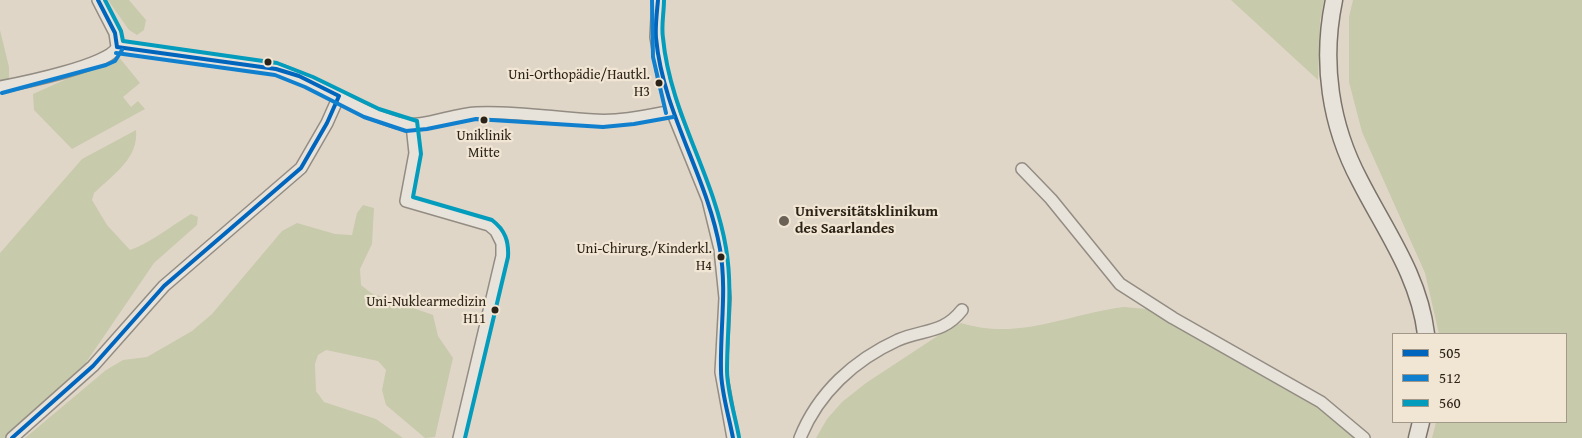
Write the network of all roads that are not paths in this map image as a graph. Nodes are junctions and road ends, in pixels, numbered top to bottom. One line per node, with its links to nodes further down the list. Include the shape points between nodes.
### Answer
1 (98, 0): 4 (street, via 117,37)
2 (658, 0): 7 (street, via 657,46)
3 (1334, 0): 11 (street, via 1329,24 1328,60 1336,122 1359,180 1413,279)
4 (117, 47): 5 (street, via 111,56 104,59); 6 (street, via 276,69 299,76)
5 (0, 87)
6 (339, 96): 8 (street, via 385,118); 13 (street, via 301,168 164,286 93,366)
7 (672, 111): 8 (street, via 628,119 595,120 474,113); 15 (street, via 708,200 720,249 726,298 721,372)
8 (412, 125): 14 (street, via 415,153 406,200 489,225 502,243 496,284)
9 (1022, 169): 17 (street, via 1051,199 1120,284 1173,318 1322,402)
10 (962, 310): 16 (street, via 952,322 899,340 847,373 826,392)
11 (1426, 333)
12 (1422, 423): 18 (street)
13 (12, 438)
14 (459, 438)
15 (733, 438)
16 (800, 438)
17 (1364, 438)
18 (1417, 438)

